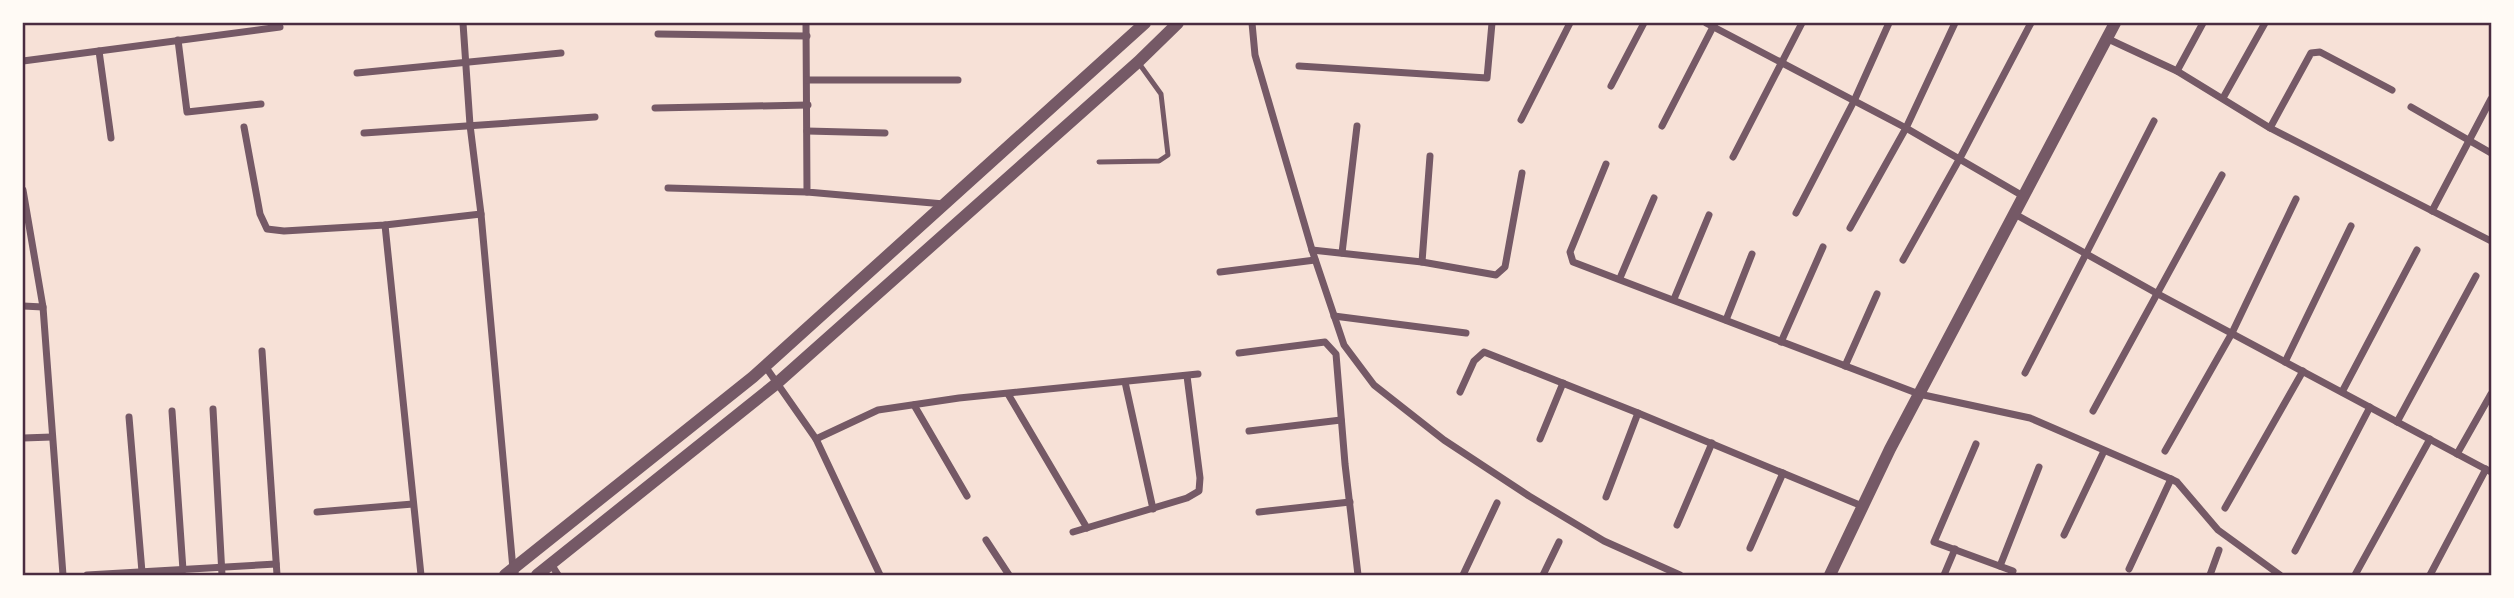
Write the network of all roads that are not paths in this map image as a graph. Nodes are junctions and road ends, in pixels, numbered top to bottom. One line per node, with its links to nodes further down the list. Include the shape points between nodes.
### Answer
1 (463, 23): 26 (street)
2 (806, 23): 19 (street)
3 (1145, 23): 70 (street)
4 (1178, 23): 25 (street)
5 (1252, 23): 81 (street, via 1255,55)
6 (1492, 23): 28 (street, via 1487,78)
7 (1570, 23): 43 (street)
8 (1644, 23): 33 (street)
9 (1802, 23): 27 (street)
10 (1889, 23): 37 (street)
11 (1955, 23): 49 (street)
12 (2031, 23): 59 (street)
13 (2115, 23): 20 (street)
14 (2203, 23): 29 (street)
15 (2265, 23): 35 (street)
16 (1712, 24): 27 (street); 47 (street)
17 (280, 27): 21 (street)
18 (657, 34): 19 (street)
19 (807, 36): 32 (street)
20 (2106, 38): 29 (street); 67 (street)
21 (178, 40): 22 (street); 38 (street, via 187,112)
22 (99, 51): 24 (street); 54 (street)
23 (561, 53): 26 (street)
24 (23, 61)
25 (1138, 62): 60 (lane, via 1161,94 1168,155 1159,161); 113 (street)
26 (466, 63): 30 (street); 45 (street)
27 (1781, 64): 37 (street); 58 (street)
28 (1299, 66)
29 (2177, 71): 35 (street)
30 (357, 73)
31 (958, 79): 32 (street)
32 (807, 80): 39 (street)
33 (1611, 86)
34 (2392, 90): 50 (street, via 2320,52 2311,53)
35 (2223, 98): 50 (street)
36 (2491, 99): 55 (street)
37 (1854, 101): 49 (street); 72 (street)
38 (261, 104)
39 (808, 105): 41 (street); 51 (street)
40 (2411, 107): 55 (street)
41 (655, 108)
42 (595, 117): 45 (street)
43 (1521, 120)
44 (2154, 121): 84 (street)
45 (470, 125): 52 (street); 74 (street)
46 (1357, 126): 83 (street)
47 (1662, 126)
48 (244, 127): 76 (street, via 260,214 267,229)
49 (1906, 128): 59 (street); 78 (street)
50 (2270, 128): 71 (street)
51 (807, 131): 53 (street); 66 (street)
52 (364, 133)
53 (885, 133)
54 (111, 138)
55 (2469, 140): 56 (street); 71 (street)
56 (2491, 153)
57 (1430, 156): 88 (street)
58 (1733, 156)
59 (1960, 158): 67 (street); 87 (street)
60 (1099, 162)
61 (1606, 164): 91 (street, via 1569,256 1573,262)
62 (1522, 173): 88 (street, via 1505,267 1496,275)
63 (2222, 175): 93 (street)
64 (668, 188): 66 (street)
65 (23, 190): 96 (street)
66 (807, 192): 70 (street)
67 (2023, 196): 73 (street)
68 (1654, 198): 91 (street)
69 (2296, 200): 100 (street)
70 (944, 204): 105 (street)
71 (2432, 211): 79 (street)
72 (1796, 213)
73 (2013, 213): 84 (street); 117 (street)
74 (481, 214): 76 (street); 170 (street)
75 (1709, 215): 94 (street)
76 (385, 225): 147 (street)
77 (2351, 226): 104 (street)
78 (1850, 228)
79 (2491, 241)
80 (1823, 247): 101 (street)
81 (1312, 250): 83 (street); 86 (street)
82 (2417, 250): 115 (street)
83 (1342, 253): 88 (street)
84 (2086, 253): 93 (street); 108 (street)
85 (1752, 254): 98 (street)
86 (1315, 260): 89 (street); 97 (street)
87 (1903, 260)
88 (1422, 262)
89 (1220, 272)
90 (2476, 276): 127 (street)
91 (1620, 278): 94 (street)
92 (1877, 294): 106 (street)
93 (2158, 294): 100 (street); 123 (street)
94 (1674, 299): 98 (street)
95 (23, 306): 96 (street)
96 (43, 307): 129 (street)
97 (1334, 316): 99 (street); 181 (street, via 1344,345 1374,385 1444,440 1604,541)
98 (1726, 320): 101 (street)
99 (1466, 333)
100 (2232, 334): 104 (street); 137 (street)
101 (1781, 342): 106 (street)
102 (262, 351): 163 (street)
103 (1239, 353): 126 (street, via 1325,342 1336,355)
104 (2285, 362): 107 (street)
105 (765, 366): 113 (street); 170 (street)
106 (1845, 366): 117 (street)
107 (2303, 371): 115 (street); 149 (street)
108 (2025, 373)
109 (1198, 374): 110 (street)
110 (1188, 376): 111 (street); 150 (street, via 1200,485 1194,496)
111 (1125, 382): 116 (street); 150 (street)
112 (1563, 383): 114 (street, via 1484,352 1474,361); 124 (street); 132 (street)
113 (776, 384): 131 (street); 167 (street)
114 (1460, 392)
115 (2342, 392): 120 (street)
116 (1008, 394): 119 (street); 154 (street)
117 (1919, 394): 136 (street, via 2030,418); 148 (street)
118 (2491, 394): 138 (street)
119 (914, 405): 131 (street, via 878,410); 143 (street)
120 (2370, 407): 127 (street); 162 (street)
121 (213, 409): 168 (street)
122 (172, 411): 166 (street)
123 (2093, 411)
124 (1638, 413): 134 (street); 144 (street)
125 (129, 417): 169 (street)
126 (1342, 420): 128 (street); 145 (street)
127 (2397, 422): 133 (street)
128 (1249, 431)
129 (52, 437): 130 (street); 171 (street)
130 (23, 438)
131 (816, 439): 176 (street)
132 (1540, 439)
133 (2430, 439): 138 (street); 187 (street)
134 (1712, 443): 141 (street); 153 (street)
135 (1976, 444): 160 (street, via 1934,542)
136 (2104, 451): 142 (street); 156 (street)
137 (2165, 451)
138 (2457, 454): 140 (street)
139 (2039, 467): 164 (street)
140 (2488, 470): 188 (street)
141 (1783, 473): 148 (street); 159 (street)
142 (2171, 479): 165 (street); 186 (street, via 2218,530)
143 (967, 496)
144 (1606, 497)
145 (1350, 502): 152 (street); 178 (street)
146 (1497, 503): 179 (street)
147 (413, 505): 151 (street); 174 (street)
148 (1863, 506): 182 (street)
149 (2225, 508)
150 (1153, 509): 154 (street)
151 (317, 512)
152 (1259, 512)
153 (1677, 525)
154 (1087, 528): 155 (street)
155 (1073, 532)
156 (2064, 535)
157 (986, 540): 177 (street)
158 (1559, 542): 180 (street)
159 (1750, 548)
160 (1955, 549): 164 (street); 183 (street)
161 (2219, 550): 185 (street)
162 (2295, 551)
163 (276, 564): 168 (street); 173 (street)
164 (2000, 566): 184 (street, via 2013,571)
165 (2129, 569)
166 (183, 570): 168 (street); 169 (street)
167 (555, 570): 175 (street)
168 (222, 571)
169 (142, 572): 172 (street)
170 (511, 573)
171 (63, 575)
172 (87, 575)
173 (277, 575)
174 (421, 575)
175 (537, 575)
176 (880, 575)
177 (1009, 575)
178 (1358, 575)
179 (1463, 575)
180 (1544, 575)
181 (1680, 575)
182 (1830, 575)
183 (1944, 575)
184 (2011, 575)
185 (2210, 575)
186 (2280, 575)
187 (2356, 575)
188 (2430, 575)

